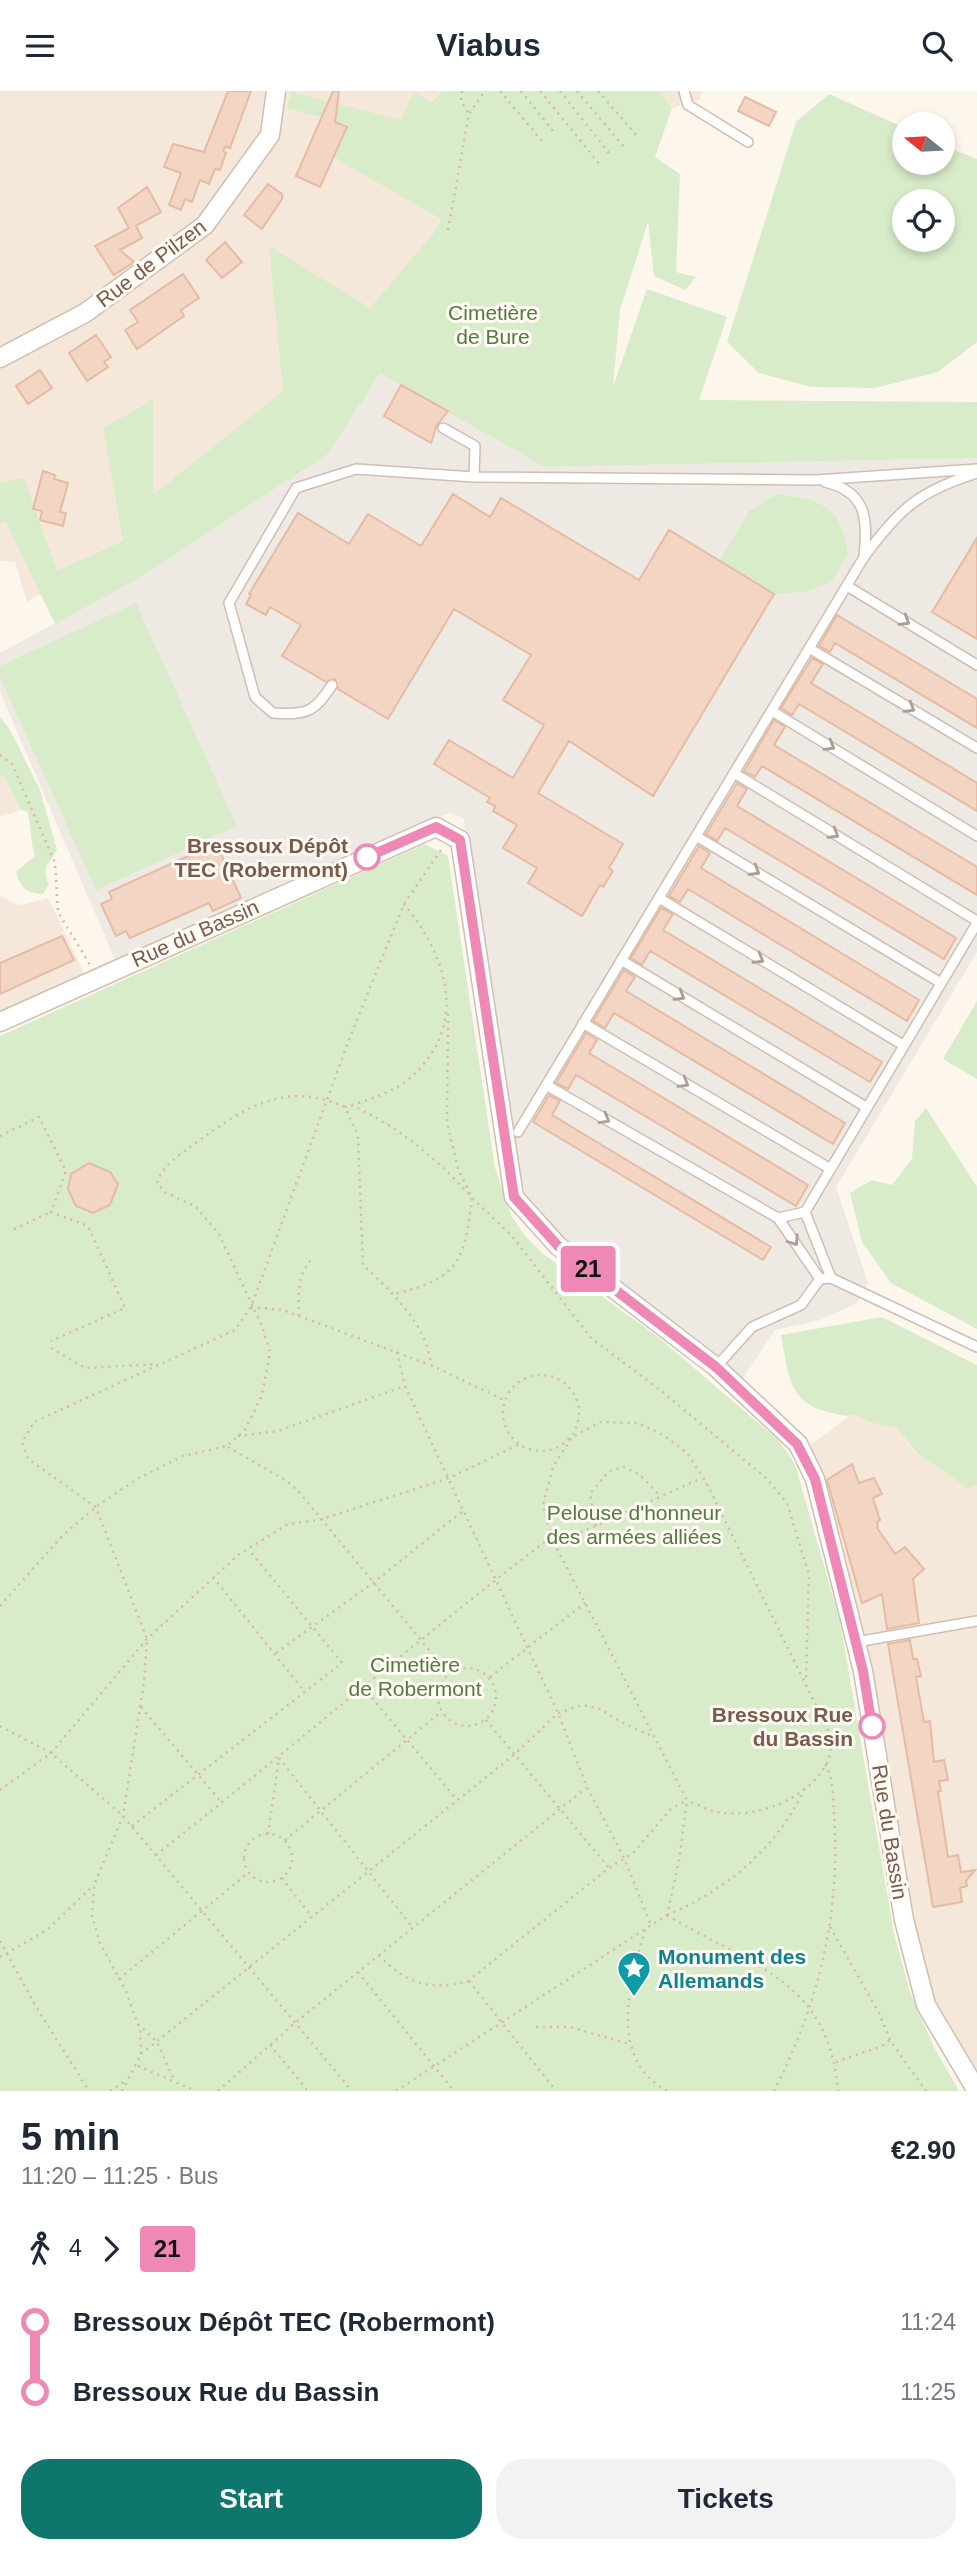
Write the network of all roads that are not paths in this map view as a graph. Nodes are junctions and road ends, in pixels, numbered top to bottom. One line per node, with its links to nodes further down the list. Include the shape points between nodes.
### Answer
1 (276, 91): 4 (street, Rue de Pilzen, via 270,135 205,225 85,313)
2 (684, 91): 3 (lane, via 688,104)
3 (748, 142)
4 (0, 358)
5 (443, 428): 7 (lane, via 475,446)
6 (977, 471): 8 (lane); 9 (lane, via 937,485 892,518)
7 (474, 477): 8 (lane); 13 (lane, via 355,470 296,488 229,603 255,697 273,713 298,715 318,706)
8 (816, 480): 9 (lane, via 846,487 860,505 867,521)
9 (864, 557): 10 (lane)
10 (847, 586): 11 (lane); 12 (lane, one-way to 12)
11 (809, 648): 14 (lane); 15 (lane, one-way to 15)
12 (977, 665)
13 (332, 685)
14 (772, 711): 16 (lane); 18 (lane, one-way to 18)
15 (977, 748)
16 (734, 773): 17 (lane); 20 (lane, one-way to 20)
17 (696, 836): 19 (lane); 22 (lane, one-way to 22)
18 (977, 836)
19 (659, 898): 21 (lane); 25 (lane, one-way to 25)
20 (977, 922): 22 (lane)
21 (621, 960): 24 (lane); 27 (lane, one-way to 27)
22 (941, 983): 25 (lane)
23 (0, 1022): 35 (street, Rue du Bassin, via 436,827 460,840 514,1197 558,1246)
24 (583, 1023): 26 (lane); 29 (lane, one-way to 29)
25 (903, 1045): 27 (lane)
26 (546, 1085): 28 (lane); 31 (lane, one-way to 31)
27 (866, 1107): 29 (lane)
28 (518, 1132)
29 (829, 1168): 30 (lane)
30 (805, 1212): 31 (lane); 32 (lane)
31 (778, 1218): 33 (lane, one-way to 33)
32 (831, 1278): 33 (lane); 34 (lane)
33 (820, 1279): 35 (lane, via 801,1305 752,1327)
34 (977, 1347)
35 (716, 1367): 37 (street, Rue du Bassin, via 797,1444 815,1479)
36 (977, 1621): 37 (lane)
37 (856, 1641): 38 (street, Rue du Bassin, via 904,1920 926,2005)
38 (977, 2091)

